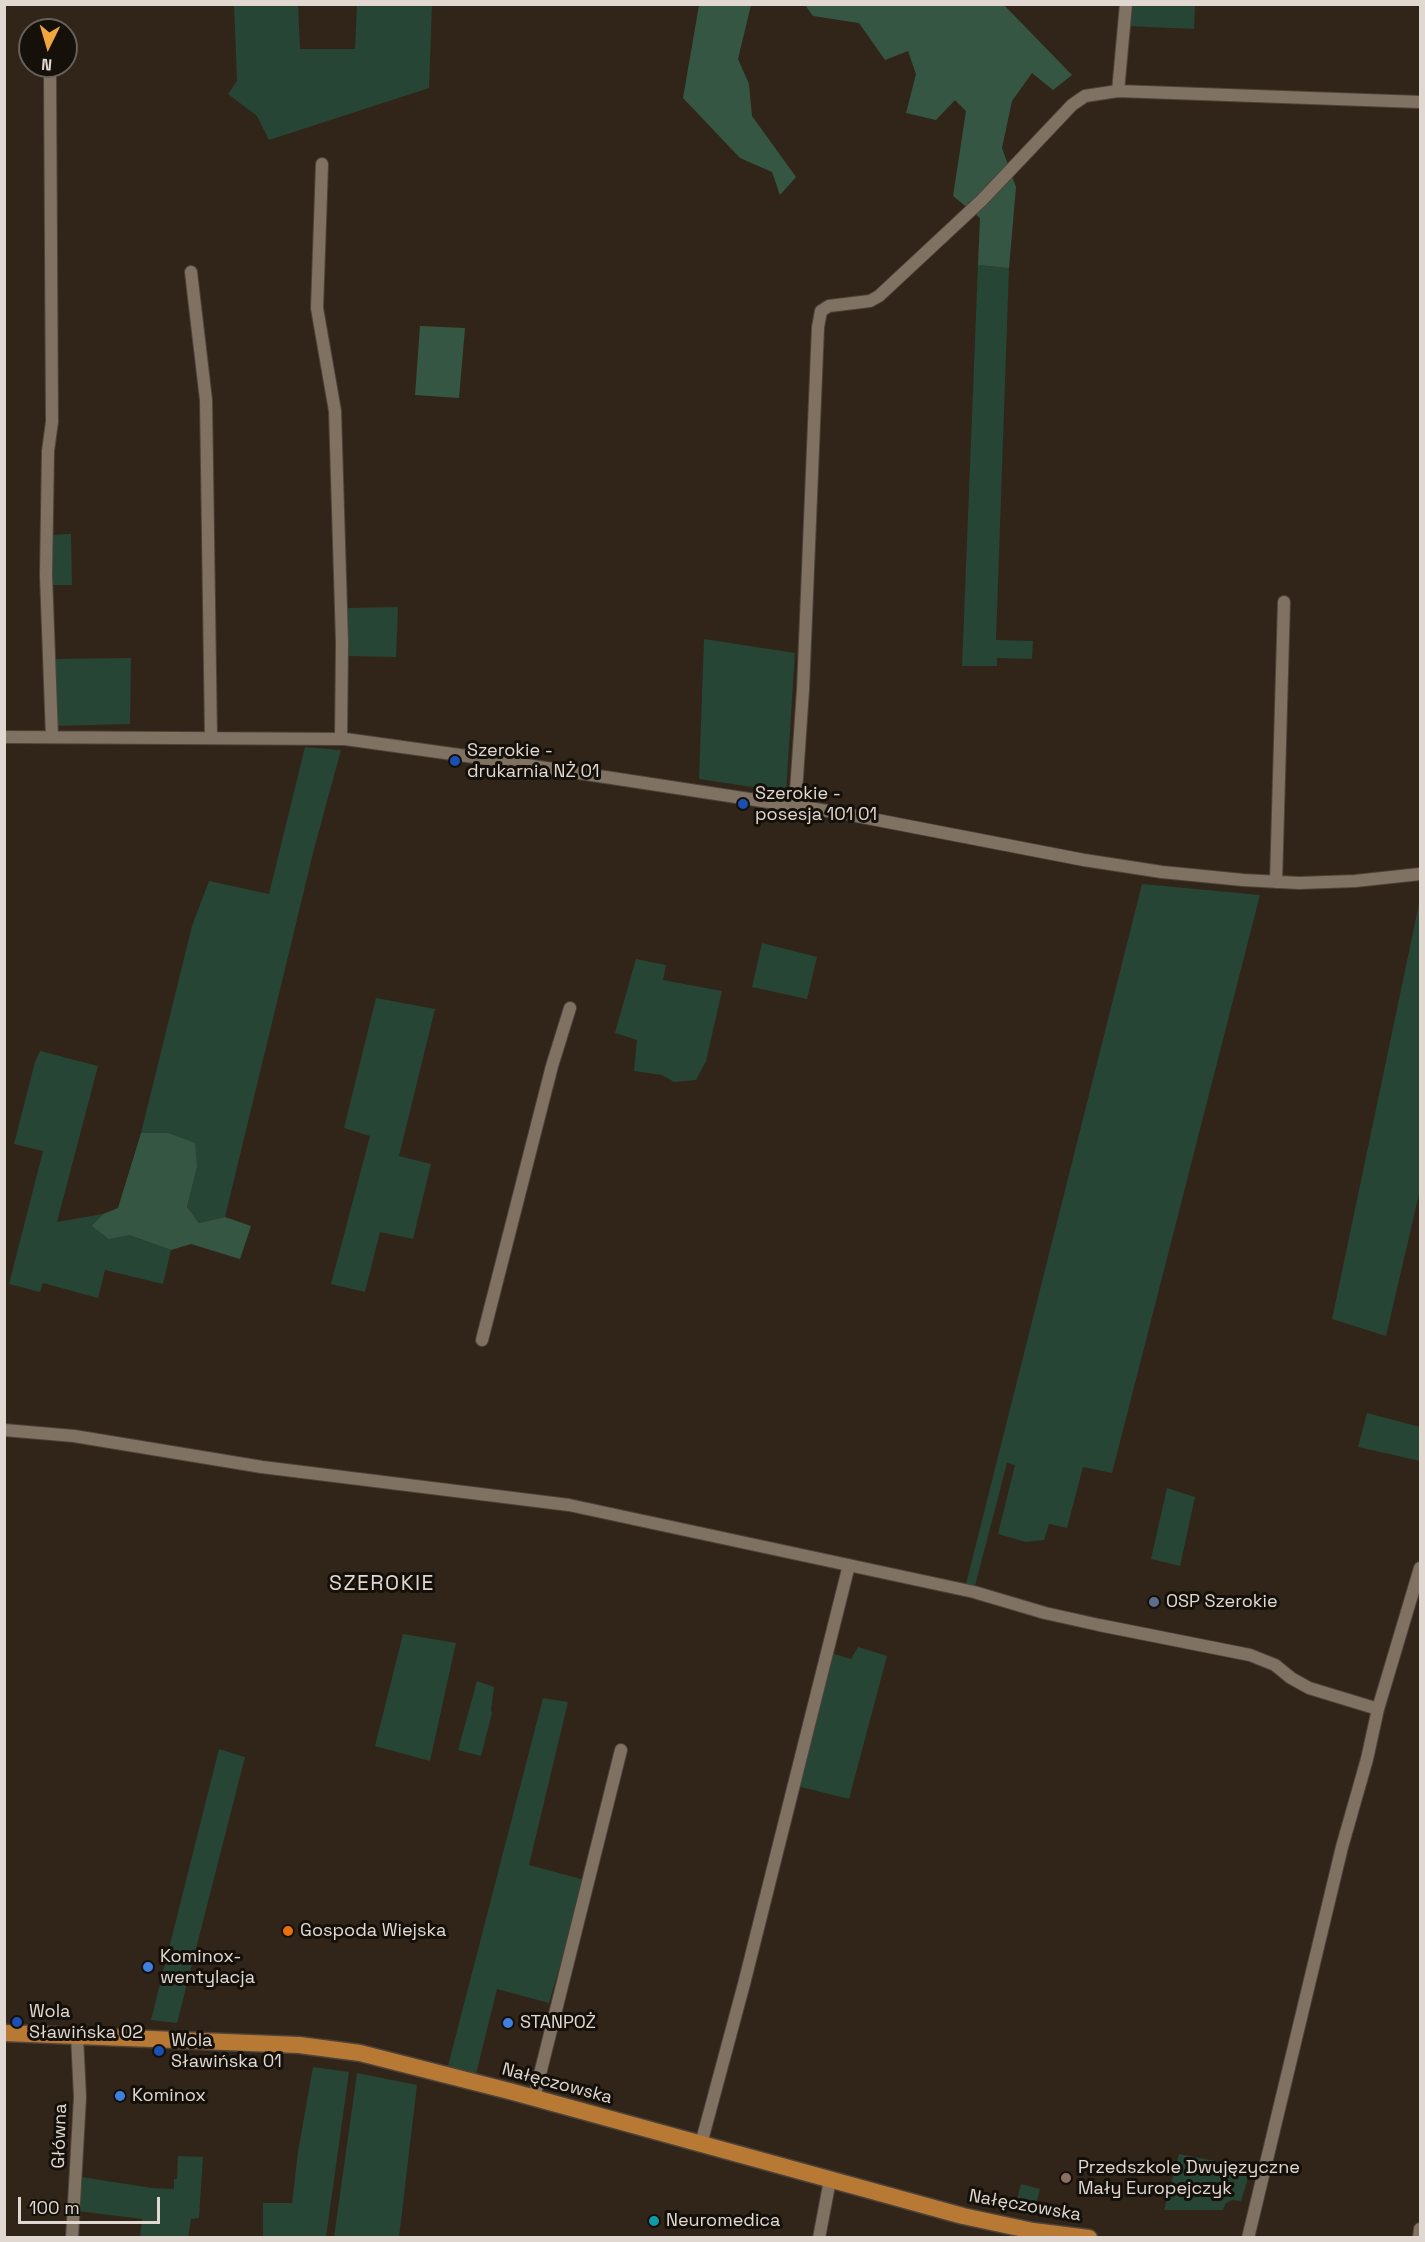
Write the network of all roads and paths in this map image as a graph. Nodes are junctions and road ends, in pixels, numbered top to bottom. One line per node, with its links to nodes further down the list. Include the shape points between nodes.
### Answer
1 (1126, 4): 3 (street)
2 (50, 78): 9 (street, via 51,422 46,575)
3 (1118, 91): 4 (street); 12 (street, via 1085,96 1072,105 982,200 879,296 821,311)
4 (1420, 102)
5 (322, 164): 11 (street, via 317,308 335,411)
6 (191, 272): 10 (street, via 206,400)
7 (1284, 602): 14 (street)
8 (4, 737): 9 (street)
9 (52, 737): 10 (street)
10 (211, 738): 11 (street)
11 (341, 739): 12 (street)
12 (795, 806): 14 (street, via 1114,865)
13 (1420, 874): 14 (street)
14 (1276, 882)
15 (570, 1008): 16 (street)
16 (482, 1340)
17 (4, 1430): 18 (street, via 74,1436 262,1467 569,1505)
18 (849, 1565): 20 (street, via 974,1592 1045,1613 1250,1655 1275,1665 1309,1688); 25 (street)
19 (1420, 1568): 20 (street)
20 (1378, 1709): 31 (street)
21 (621, 1750): 24 (street)
22 (4, 2032): 23 (main road, Nałęczowska)
23 (77, 2036): 24 (main road, Nałęczowska, via 335,2049 394,2060); 28 (street, Główna, via 80,2097)
24 (534, 2098): 25 (main road, Nałęczowska)
25 (701, 2144): 26 (main road, Nałęczowska)
26 (830, 2180): 29 (street); 30 (main road, Nałęczowska, via 981,2220)
27 (1420, 2229): 32 (street)
28 (72, 2238)
29 (819, 2238)
30 (1089, 2238)
31 (1248, 2238)
32 (1419, 2238)

